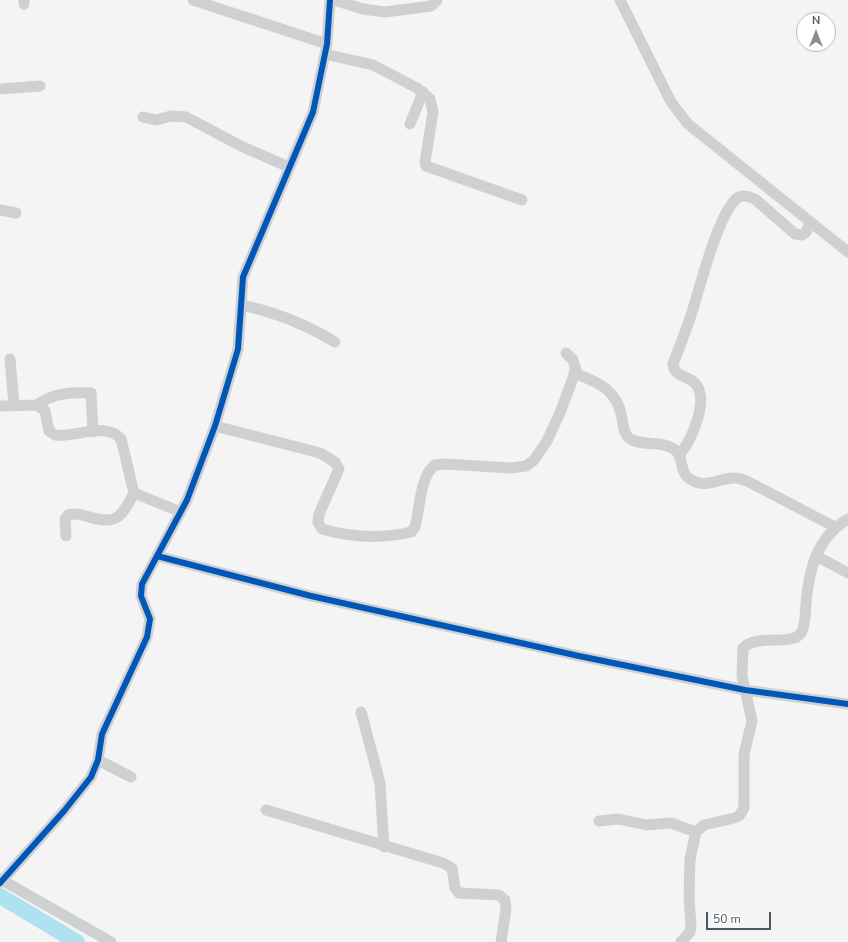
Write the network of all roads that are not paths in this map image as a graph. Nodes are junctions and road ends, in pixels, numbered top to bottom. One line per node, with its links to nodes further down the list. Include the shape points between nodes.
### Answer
1 (193, 0): 6 (street)
2 (330, 0): 6 (street)
3 (334, 0): 4 (street, via 363,9 386,12 431,6)
4 (438, 0)
5 (620, 0): 16 (street, via 671,102 688,124)
6 (326, 49): 9 (street, via 373,65); 12 (street, via 314,112)
7 (40, 86): 8 (street)
8 (0, 89)
9 (423, 92): 11 (street); 13 (street, via 430,99 433,108 426,166)
10 (143, 117): 12 (street, via 156,120 171,116 186,117 243,147)
11 (410, 124)
12 (289, 167): 18 (street, via 243,277)
13 (522, 200)
14 (0, 210): 15 (street)
15 (16, 213)
16 (810, 223): 17 (street); 28 (street, via 802,235 795,234 755,199 748,196 741,196 735,200 726,214 673,364 678,374 695,384 701,398 696,422)
17 (848, 252)
18 (242, 305): 19 (street, via 278,314 309,326); 26 (street, via 238,349)
19 (335, 342)
20 (566, 353): 22 (street, via 575,365)
21 (10, 359): 23 (street)
22 (574, 373): 26 (street, via 554,428 534,460 520,468 435,465 425,479 415,527 411,532 400,535 372,536 336,533 322,529 318,522 319,514 338,469 335,462 320,453); 28 (street, via 597,382 613,395 629,438 666,445 675,449)
23 (14, 405): 24 (street); 25 (street)
24 (37, 405): 27 (street, via 45,411 48,428 52,434 60,436); 27 (street, via 46,398 63,393 91,393)
25 (0, 406)
26 (215, 426): 30 (street)
27 (93, 432): 29 (street, via 110,432 121,439)
28 (679, 456): 32 (street, via 683,473 689,479 700,483 735,478 746,481)
29 (134, 493): 30 (street); 33 (street, via 120,514 111,521 80,514 68,515 65,519)
30 (181, 512): 34 (street)
31 (848, 519): 32 (street)
32 (835, 527): 35 (street, via 826,537)
33 (66, 536)
34 (157, 556): 37 (street, via 391,615); 40 (street, via 148,570 141,596 150,619 147,637 102,734)
35 (816, 556): 36 (street); 37 (street, via 809,581 802,632 794,638 757,641 746,645 742,652)
36 (848, 573)
37 (745, 690): 38 (street); 44 (street, via 752,721 744,754 744,808 734,818 704,825)
38 (848, 704)
39 (361, 712): 45 (street, via 380,783)
40 (98, 760): 41 (street); 46 (street, via 91,777 80,791)
41 (131, 777)
42 (266, 810): 45 (street)
43 (599, 822): 44 (street, via 619,820 646,825 671,824)
44 (696, 832): 49 (street, via 690,859 691,926 690,932)
45 (384, 846): 48 (street, via 452,868 455,888 459,893 499,895 505,900 506,909)
46 (1, 881): 47 (street)
47 (111, 942)
48 (501, 942)
49 (681, 942)

